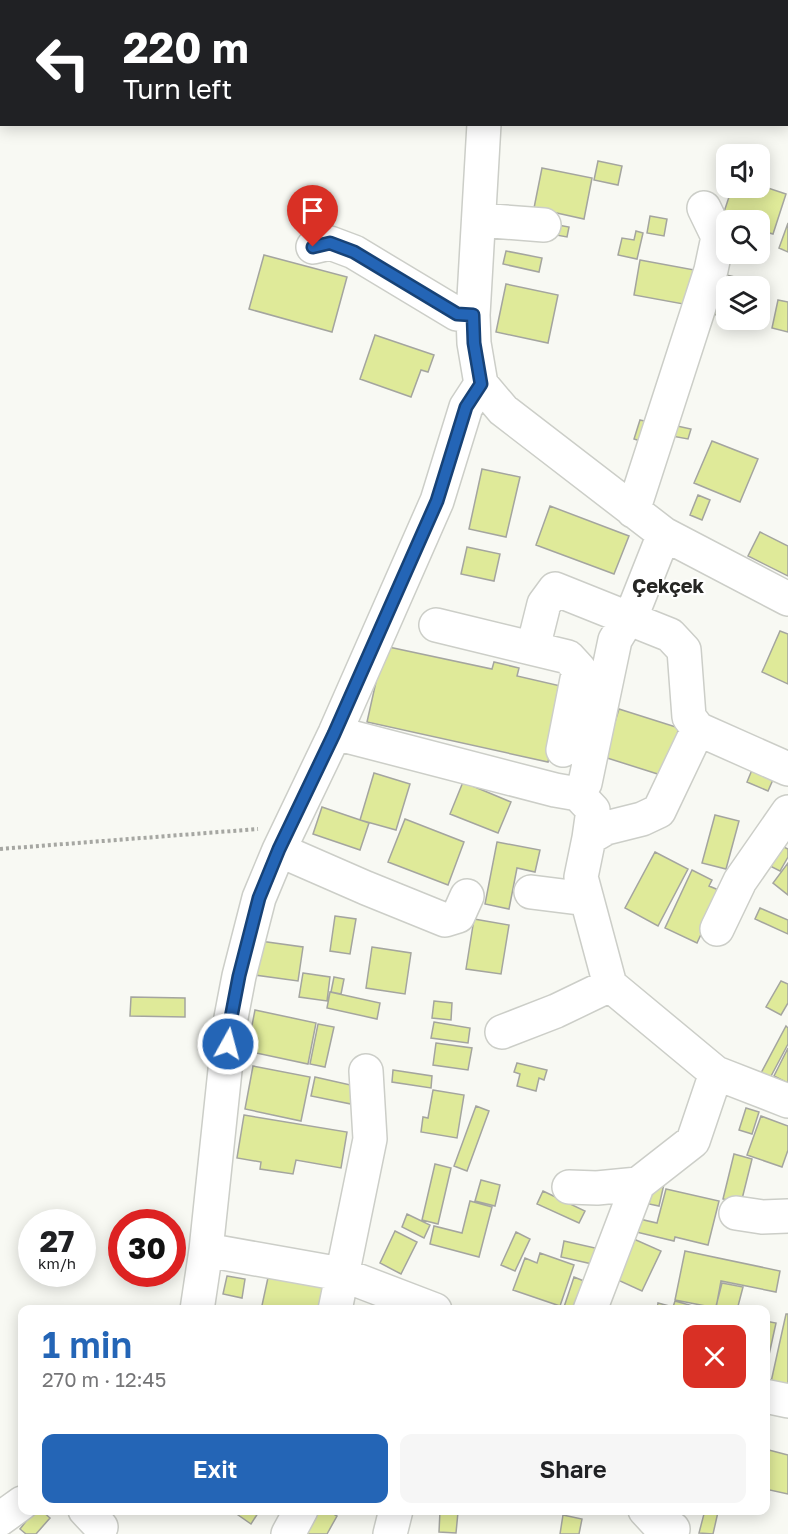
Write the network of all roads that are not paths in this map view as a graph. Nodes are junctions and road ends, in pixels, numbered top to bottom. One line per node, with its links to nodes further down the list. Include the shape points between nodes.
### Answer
1 (484, 126): 3 (street)
2 (704, 208): 8 (street, via 718,237 711,270)
3 (478, 220): 4 (street); 6 (street)
4 (544, 225)
5 (313, 247): 6 (street, via 330,243 354,252 457,314)
6 (473, 315): 7 (street)
7 (481, 384): 8 (street, via 503,410); 15 (street, via 466,407 437,501)
8 (633, 511): 9 (street)
9 (664, 534): 10 (street); 11 (street)
10 (788, 598)
11 (628, 618): 13 (street, via 555,589 544,604); 14 (street, via 670,635 684,650 689,717); 18 (street, via 615,640 585,783)
12 (436, 625): 13 (street)
13 (533, 648): 16 (street, via 568,657 579,669)
14 (698, 729): 17 (street); 20 (street, via 659,811 606,828)
15 (334, 734): 18 (street); 21 (street)
16 (563, 750)
17 (788, 769)
18 (578, 794): 20 (street, via 593,810)
19 (788, 812): 25 (street, via 740,881)
20 (589, 838): 24 (street, via 581,877)
21 (282, 843): 23 (street, via 366,888 445,920 458,916); 35 (street, via 259,898 230,1023)
22 (531, 892): 24 (street)
23 (467, 896)
24 (586, 899): 26 (street)
25 (717, 930)
26 (610, 985): 27 (street); 29 (street)
27 (502, 1032)
28 (366, 1071): 36 (street, via 370,1139)
29 (716, 1073): 30 (street); 31 (street, via 693,1141)
30 (788, 1101)
31 (638, 1184): 32 (street); 40 (street)
32 (569, 1187)
33 (736, 1213): 34 (street)
34 (788, 1216)
35 (206, 1251): 36 (street); 37 (street)
36 (341, 1274): 38 (street); 39 (street)
37 (198, 1305)
38 (336, 1305)
39 (422, 1305)
40 (592, 1305)
41 (770, 1397): 42 (street)
42 (788, 1401)
43 (18, 1506): 47 (street)
44 (298, 1515): 51 (street)
45 (395, 1515): 52 (street)
46 (650, 1515): 49 (street, via 657,1523)
47 (0, 1518)
48 (0, 1527): 50 (street)
49 (673, 1529)
50 (6, 1534)
51 (288, 1534)
52 (390, 1534)

